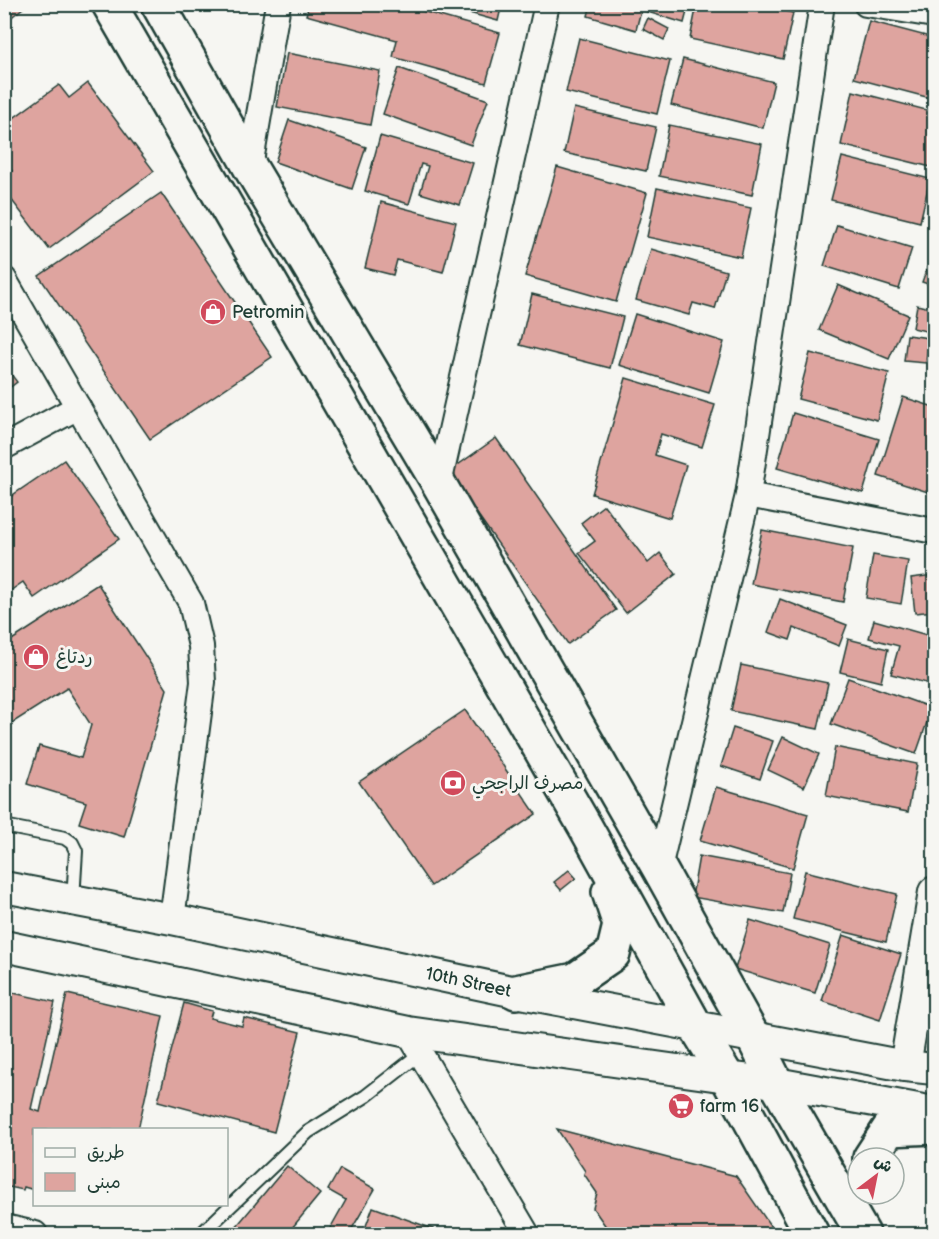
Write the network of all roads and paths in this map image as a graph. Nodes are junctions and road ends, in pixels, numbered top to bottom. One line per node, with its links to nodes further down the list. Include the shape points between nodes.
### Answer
1 (110, 4): 16 (main road)
2 (158, 4): 8 (main road)
3 (278, 4): 8 (street)
4 (547, 4): 12 (street)
5 (822, 4): 13 (street)
6 (866, 4): 7 (street)
7 (934, 15)
8 (250, 167): 12 (main road)
9 (4, 279): 10 (street)
10 (78, 408): 11 (street); 21 (street, via 191,603 201,646 203,682)
11 (4, 447)
12 (439, 484): 17 (main road)
13 (748, 495): 14 (street); 17 (street)
14 (934, 531)
15 (4, 826): 20 (lane, via 65,838 72,843 76,850)
16 (586, 828): 23 (main road, via 620,925 613,954 575,980); 24 (main road)
17 (659, 868): 25 (main road)
18 (4, 886): 20 (street, 10th Street)
19 (934, 892): 27 (street)
20 (73, 900): 21 (street, 10th Street)
21 (172, 919): 23 (street, 10th Street)
22 (4, 946): 26 (street)
23 (516, 992): 24 (street, 10th Street)
24 (695, 1025): 25 (street, 10th Street); 28 (main road)
25 (753, 1037): 27 (street, 10th Street); 29 (main road)
26 (415, 1043): 28 (street); 36 (lane, via 366,1096 308,1132); 37 (street)
27 (926, 1061)
28 (727, 1077): 29 (street); 38 (main road)
29 (776, 1083): 30 (street); 33 (main road)
30 (934, 1112)
31 (934, 1127): 32 (main road, via 889,1129)
32 (878, 1146)
33 (857, 1210)
34 (4, 1227): 35 (street)
35 (35, 1234)
36 (201, 1234)
37 (527, 1234)
38 (812, 1234)

